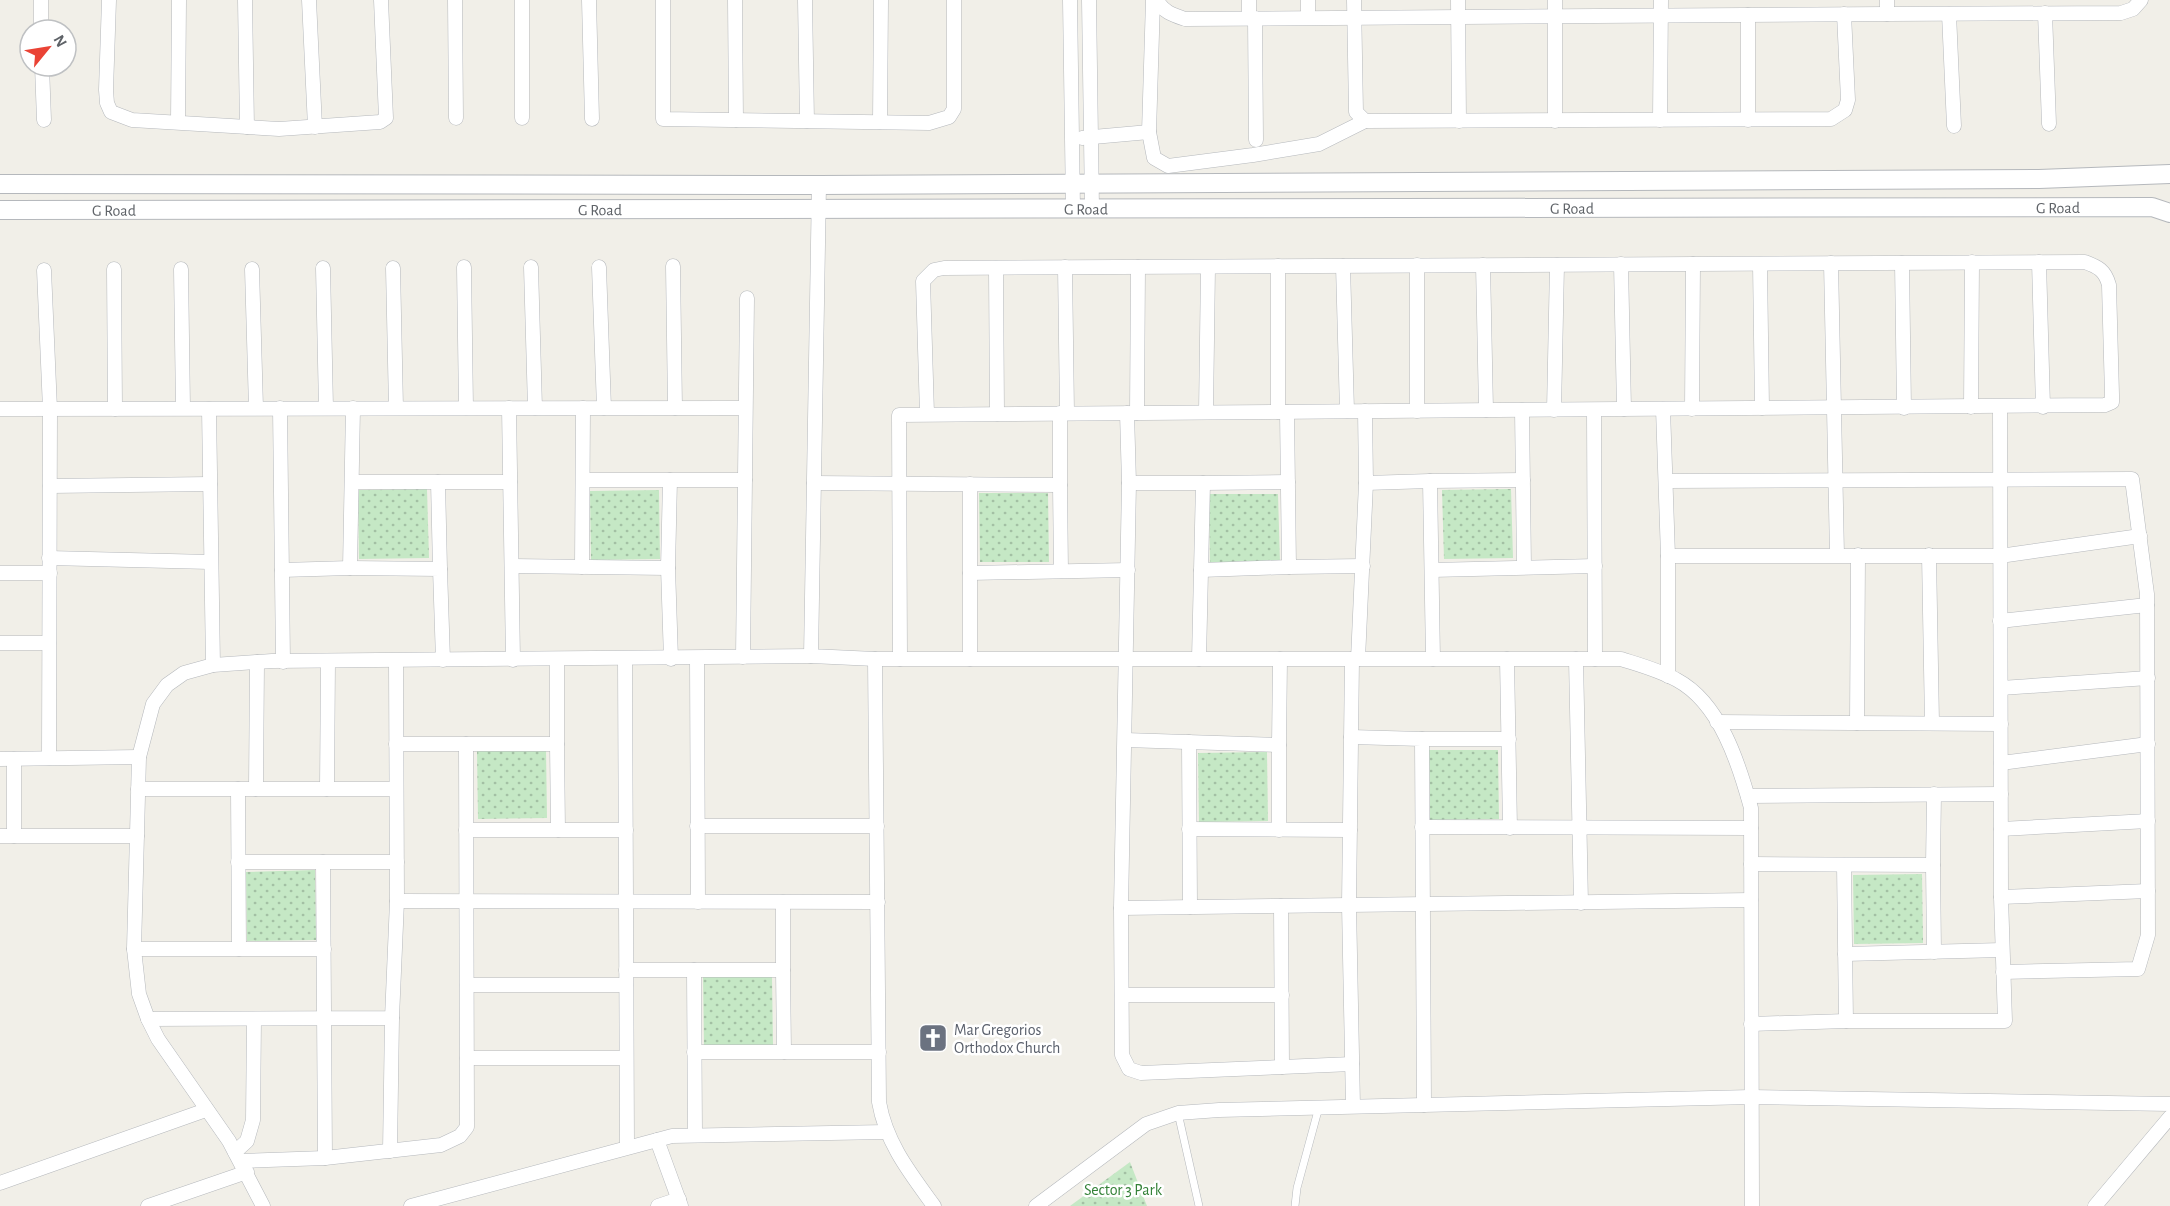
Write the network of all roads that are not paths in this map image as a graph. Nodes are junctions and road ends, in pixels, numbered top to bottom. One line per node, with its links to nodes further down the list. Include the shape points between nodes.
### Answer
1 (41, 0): 37 (street)
2 (109, 0): 49 (street, via 106,90 111,112 132,120)
3 (179, 0): 49 (street)
4 (245, 0): 54 (street)
5 (309, 0): 55 (street)
6 (381, 0): 55 (street, via 386,118 380,122)
7 (455, 0): 39 (street)
8 (522, 0): 40 (street)
9 (589, 0): 41 (street)
10 (663, 0): 43 (street, via 663,119)
11 (735, 0): 43 (street)
12 (805, 0): 46 (street)
13 (881, 0): 50 (street)
14 (954, 0): 50 (street, via 954,109 949,117 939,121)
15 (1070, 0): 57 (street)
16 (1089, 0): 58 (street)
17 (1155, 0): 33 (street, via 1172,15 1185,19); 56 (street)
18 (1249, 0): 33 (street)
19 (1308, 0): 34 (street)
20 (1354, 0): 35 (street)
21 (1458, 0): 36 (street)
22 (1555, 0): 32 (street)
23 (1661, 0): 30 (street)
24 (2141, 0): 27 (street, via 2133,9 2121,13)
25 (1887, 7): 28 (street); 29 (street)
26 (1993, 7): 27 (street); 29 (street)
27 (2045, 13): 52 (street)
28 (1844, 14): 31 (street); 45 (street, via 1848,100 1845,110 1831,119)
29 (1949, 14): 53 (street)
30 (1660, 15): 31 (street); 32 (street); 44 (street)
31 (1748, 15): 45 (street)
32 (1555, 16): 36 (street); 48 (street)
33 (1252, 17): 34 (street); 59 (street)
34 (1308, 17): 35 (street)
35 (1354, 17): 36 (street); 51 (street, via 1356,112)
36 (1458, 17): 47 (street)
37 (42, 18)
38 (42, 78): 42 (street)
39 (456, 118)
40 (522, 118)
41 (592, 119)
42 (44, 120)
43 (736, 120): 46 (street)
44 (1659, 120): 45 (street); 48 (street)
45 (1748, 120)
46 (807, 121): 50 (street)
47 (1459, 121): 48 (street); 51 (street)
48 (1555, 121)
49 (178, 122): 54 (street)
50 (880, 122)
51 (1365, 122): 56 (street, via 1319,144 1168,166 1154,158)
52 (2049, 124)
53 (1954, 126)
54 (247, 127): 55 (street)
55 (315, 127)
56 (1149, 132): 58 (street)
57 (1072, 138): 58 (street); 62 (street)
58 (1091, 138): 63 (street)
59 (1256, 140)
60 (2170, 174): 63 (street, G Road, via 2039,180)
61 (0, 184): 64 (street, G Road)
62 (1073, 184): 63 (street, G Road); 64 (street, G Road); 66 (street)
63 (1092, 184): 67 (street)
64 (819, 185): 65 (street)
65 (818, 208): 66 (street, G Road); 68 (street, G Road); 148 (street)
66 (1073, 208): 67 (street, G Road)
67 (1092, 208): 69 (street, G Road, via 2152,207)
68 (0, 210)
69 (2170, 213)
70 (1972, 262): 71 (street); 73 (street); 97 (street)
71 (2039, 262): 99 (street); 99 (street, via 2085,262 2099,267 2106,275 2110,296 2112,402)
72 (1831, 263): 73 (street); 76 (street); 114 (street)
73 (1902, 263): 115 (street)
74 (1622, 264): 75 (street); 79 (street); 120 (street)
75 (1693, 264): 76 (street); 122 (street)
76 (1760, 264): 113 (street)
77 (1417, 265): 78 (street); 82 (street); 129 (street)
78 (1483, 265): 79 (street); 123 (street)
79 (1557, 265): 125 (street)
80 (673, 266): 111 (street)
81 (1278, 266): 82 (street); 88 (street); 131 (street)
82 (1343, 266): 127 (street)
83 (464, 267): 106 (street)
84 (531, 267): 108 (street)
85 (599, 267): 110 (street)
86 (1065, 267): 87 (street); 92 (street); 132 (street)
87 (1138, 267): 88 (street); 133 (street)
88 (1208, 267): 130 (street)
89 (252, 268): 101 (street)
90 (323, 268): 103 (street)
91 (393, 268): 105 (street)
92 (996, 268): 134 (street, via 944,268 934,270 923,281); 135 (street)
93 (181, 269): 100 (street)
94 (44, 270): 117 (street)
95 (114, 270): 118 (street)
96 (747, 298): 112 (street)
97 (1971, 407): 98 (street); 115 (street)
98 (2000, 407): 99 (street); 136 (street)
99 (2043, 407)
100 (183, 408): 118 (street); 119 (street)
101 (256, 408): 102 (street); 119 (street)
102 (280, 408): 103 (street); 174 (street)
103 (326, 408): 104 (street)
104 (353, 408): 105 (street); 144 (street)
105 (396, 408): 106 (street)
106 (466, 408): 107 (street)
107 (509, 408): 108 (street); 146 (street)
108 (534, 408): 109 (street)
109 (583, 408): 110 (street); 137 (street)
110 (604, 408): 111 (street)
111 (675, 408): 112 (street)
112 (745, 408): 139 (street)
113 (1762, 408): 114 (street); 122 (street)
114 (1833, 408): 115 (street); 141 (street)
115 (1904, 408)
116 (0, 409): 117 (street)
117 (50, 409): 118 (street); 156 (street)
118 (115, 409)
119 (209, 409): 152 (street)
120 (1624, 409): 121 (street); 126 (street)
121 (1663, 409): 122 (street); 143 (street)
122 (1692, 409)
123 (1486, 410): 124 (street); 129 (street)
124 (1522, 410): 125 (street); 140 (street)
125 (1554, 410): 126 (street)
126 (1594, 410): 167 (street)
127 (1347, 411): 128 (street); 131 (street)
128 (1365, 411): 129 (street); 151 (street)
129 (1417, 411)
130 (1206, 412): 131 (street); 133 (street)
131 (1282, 412): 147 (street)
132 (1064, 413): 133 (street); 135 (street); 155 (street)
133 (1132, 413): 149 (street)
134 (927, 414): 135 (street); 153 (street, via 899,415)
135 (997, 414)
136 (2000, 479): 141 (street); 157 (street, via 2132,479); 162 (street)
137 (583, 480): 138 (street); 168 (street)
138 (670, 480): 139 (street); 173 (street)
139 (745, 480): 187 (street)
140 (1523, 480): 142 (street); 170 (street)
141 (1835, 480): 143 (street); 158 (street)
142 (1430, 481): 151 (street); 177 (street)
143 (1666, 481): 161 (street)
144 (352, 482): 145 (street); 171 (street)
145 (438, 482): 146 (street); 172 (street)
146 (510, 482): 165 (street)
147 (1288, 482): 150 (street); 169 (street)
148 (814, 483): 153 (street); 186 (street)
149 (1129, 483): 150 (street); 175 (street)
150 (1203, 483): 176 (street)
151 (1366, 483): 166 (street)
152 (210, 484): 156 (street); 164 (street)
153 (900, 484): 154 (street); 192 (street)
154 (970, 484): 155 (street); 181 (street)
155 (1060, 485): 178 (street)
156 (50, 486): 163 (street)
157 (2140, 536): 162 (street); 182 (street)
158 (1837, 555): 159 (street); 161 (street)
159 (1858, 555): 160 (street); 214 (street)
160 (1929, 555): 162 (street); 215 (street)
161 (1668, 556): 210 (street)
162 (2000, 556): 183 (street)
163 (49, 558): 164 (street); 180 (street)
164 (210, 562): 209 (street)
165 (512, 566): 168 (street); 203 (street)
166 (1363, 566): 169 (street); 197 (street)
167 (1595, 566): 170 (street); 201 (street)
168 (582, 567): 173 (street)
169 (1288, 567): 176 (street)
170 (1524, 567): 177 (street)
171 (350, 568): 172 (street); 174 (street)
172 (440, 568): 202 (street)
173 (669, 568): 190 (street)
174 (282, 570): 208 (street)
175 (1128, 570): 178 (street); 194 (street)
176 (1201, 570): 195 (street)
177 (1432, 570): 198 (street)
178 (1061, 571): 181 (street)
179 (0, 573): 180 (street)
180 (50, 573): 184 (street)
181 (970, 573): 193 (street)
182 (2148, 605): 183 (street); 211 (street)
183 (2000, 621): 212 (street)
184 (50, 643): 185 (street); 228 (street)
185 (0, 644)
186 (811, 656): 187 (street); 191 (street)
187 (743, 657): 188 (street)
188 (697, 658): 190 (street); 240 (street)
189 (625, 659): 190 (street); 204 (street); 250 (street)
190 (671, 659)
191 (875, 659): 192 (street); 241 (street)
192 (900, 659): 193 (street)
193 (970, 659): 194 (street)
194 (1127, 659): 195 (street); 219 (street)
195 (1199, 659): 196 (street)
196 (1280, 659): 197 (street); 226 (street)
197 (1355, 659): 198 (street); 217 (street)
198 (1433, 659): 199 (street)
199 (1507, 659): 200 (street); 220 (street)
200 (1576, 659): 201 (street); 244 (street)
201 (1595, 659): 210 (street, via 1621,659)
202 (442, 660): 203 (street); 206 (street)
203 (513, 660): 204 (street)
204 (557, 660): 224 (street)
205 (328, 661): 206 (street); 208 (street); 234 (street)
206 (396, 661): 222 (street)
207 (257, 662): 208 (street); 209 (street); 233 (street)
208 (283, 662)
209 (213, 665): 227 (street, via 184,673 167,685 153,704)
210 (1668, 676): 213 (street, via 1679,681 1712,712)
211 (2148, 678): 212 (street); 225 (street)
212 (2001, 688): 216 (street)
213 (1717, 722): 214 (street); 238 (street, via 1736,757)
214 (1857, 723): 215 (street)
215 (1932, 723): 216 (street)
216 (2001, 723): 230 (street)
217 (1351, 737): 218 (street); 252 (street)
218 (1422, 738): 220 (street); 242 (street)
219 (1125, 740): 221 (street); 275 (street)
220 (1509, 740): 243 (street)
221 (1189, 742): 226 (street); 246 (street)
222 (396, 744): 223 (street); 235 (street)
223 (466, 744): 224 (street); 248 (street)
224 (557, 744): 249 (street)
225 (2148, 744): 230 (street); 239 (street)
226 (1279, 745): 251 (street)
227 (139, 757): 228 (street); 231 (street)
228 (49, 758): 229 (street)
229 (7, 759): 253 (street)
230 (2001, 763): 237 (street)
231 (138, 789): 232 (street); 254 (street)
232 (238, 789): 233 (street); 255 (street)
233 (256, 789): 234 (street)
234 (327, 789): 235 (street)
235 (396, 789): 257 (street)
236 (1934, 794): 237 (street); 238 (street); 260 (street)
237 (2001, 794): 247 (street)
238 (1748, 796): 245 (street)
239 (2148, 821): 247 (street); 261 (street)
240 (697, 826): 241 (street); 267 (street)
241 (877, 826): 269 (street)
242 (1422, 827): 243 (street); 271 (street)
243 (1510, 828): 244 (street)
244 (1580, 828): 245 (street); 270 (street)
245 (1751, 828): 258 (street)
246 (1189, 829): 251 (street); 274 (street)
247 (2001, 829): 262 (street)
248 (466, 830): 249 (street); 265 (street)
249 (558, 830): 250 (street)
250 (626, 830): 266 (street)
251 (1279, 830): 252 (street)
252 (1350, 830): 272 (street)
253 (7, 836): 254 (street)
254 (137, 836): 276 (street)
255 (238, 862): 256 (street); 277 (street)
256 (323, 862): 257 (street); 278 (street)
257 (397, 862): 264 (street)
258 (1751, 864): 259 (street); 263 (street)
259 (1844, 865): 260 (street); 281 (street)
260 (1933, 865): 280 (street)
261 (2148, 891): 262 (street); 285 (street, via 2148,935 2138,969)
262 (2001, 897): 279 (street)
263 (1751, 900): 270 (street); 295 (street)
264 (397, 901): 265 (street); 290 (street)
265 (467, 902): 266 (street); 286 (street)
266 (626, 902): 267 (street); 282 (street)
267 (698, 902): 268 (street)
268 (783, 902): 269 (street); 284 (street)
269 (878, 902): 298 (street)
270 (1581, 903): 271 (street)
271 (1422, 904): 272 (street); 305 (street)
272 (1349, 905): 273 (street); 301 (street)
273 (1281, 906): 274 (street); 289 (street)
274 (1190, 907): 275 (street)
275 (1121, 908): 288 (street)
276 (134, 949): 277 (street); 291 (street, via 139,994)
277 (239, 949): 278 (street)
278 (324, 950): 293 (street)
279 (2002, 950): 280 (street); 285 (street)
280 (1934, 952): 281 (street)
281 (1845, 954): 294 (street)
282 (626, 970): 283 (street); 287 (street)
283 (694, 970): 284 (street); 296 (street)
284 (783, 970): 297 (street)
285 (2003, 972): 294 (street, via 2005,1021)
286 (467, 985): 287 (street); 299 (street)
287 (626, 985): 300 (street)
288 (1122, 995): 289 (street); 302 (street, via 1122,1055 1128,1069 1142,1073)
289 (1282, 995): 302 (street)
290 (392, 1018): 293 (street); 315 (street)
291 (148, 1019): 292 (street); 308 (street)
292 (254, 1019): 293 (street); 317 (street, via 253,1120)
293 (324, 1019): 316 (street)
294 (1846, 1021): 295 (street)
295 (1751, 1024): 303 (street)
296 (694, 1052): 297 (street); 312 (street)
297 (784, 1052): 298 (street)
298 (879, 1052): 311 (street, via 879,1102)
299 (467, 1058): 300 (street); 315 (street, via 467,1127 460,1136 441,1145)
300 (626, 1058): 314 (street)
301 (1352, 1064): 302 (street); 306 (street)
302 (1282, 1067)
303 (1751, 1097): 304 (street); 305 (street); 328 (street)
304 (2170, 1104)
305 (1424, 1105): 306 (street)
306 (1353, 1106): 307 (street)
307 (1319, 1107): 309 (street); 327 (lane)
308 (206, 1110): 317 (street); 318 (street)
309 (1178, 1113): 325 (street, via 1146,1125); 326 (lane)
310 (2170, 1116): 329 (street)
311 (886, 1132): 312 (street); 324 (street)
312 (695, 1135): 313 (street)
313 (657, 1140): 314 (street); 319 (street)
314 (627, 1147): 322 (street)
315 (390, 1151): 316 (street)
316 (326, 1158): 317 (street)
317 (241, 1162): 320 (street); 321 (street)
318 (0, 1183)
319 (680, 1203): 323 (street)
320 (148, 1206)
321 (263, 1206)
322 (411, 1206)
323 (658, 1206)
324 (934, 1206)
325 (1036, 1206)
326 (1199, 1206)
327 (1294, 1206)
328 (1752, 1206)
329 (2095, 1206)

